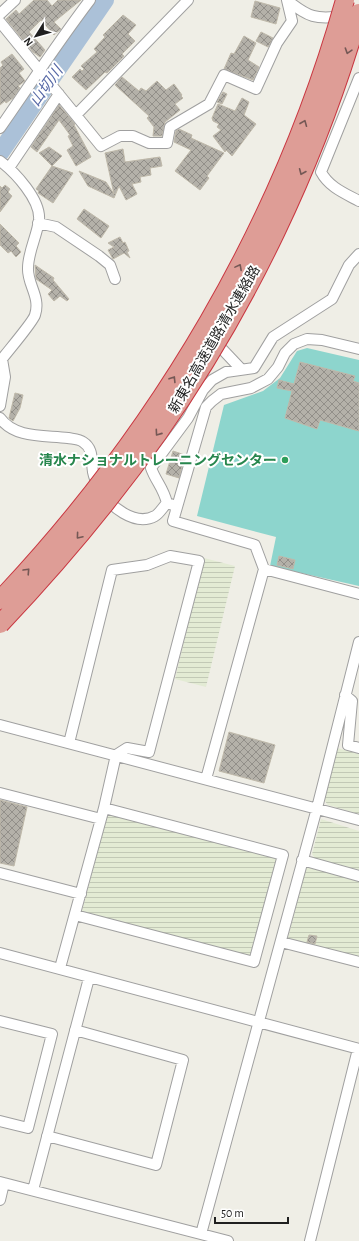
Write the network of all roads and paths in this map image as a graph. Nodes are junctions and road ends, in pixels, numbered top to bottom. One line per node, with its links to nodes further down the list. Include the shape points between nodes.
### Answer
1 (15, 0): 7 (street)
2 (90, 0): 10 (street, via 58,43)
3 (188, 0): 13 (street)
4 (287, 0): 8 (street, via 301,11 319,18 346,16); 13 (street, via 292,21 277,43 256,89 224,75 209,104 170,127 167,143 149,143 133,136 120,136 101,146)
5 (345, 0): 29 (highway, 新東名高速道路清水連絡路, one-way to 5, bridge, via 35,563 90,497 145,423 215,311 278,186 311,104)
6 (359, 13): 30 (highway, 新東名高速道路清水連絡路, one-way to 30, bridge, via 322,125 293,193 248,287 202,366 158,433 104,507)
7 (0, 14)
8 (359, 21)
9 (0, 22): 10 (street)
10 (41, 74): 12 (street); 14 (street)
11 (359, 78): 16 (street, via 321,172 325,180 336,189)
12 (57, 92): 13 (street); 15 (street)
13 (76, 115)
14 (0, 128)
15 (5, 165): 17 (street, via 39,208)
16 (359, 202)
17 (38, 223): 19 (street, via 56,227 99,256 110,265); 23 (street, via 27,268 36,296 35,316 2,359 5,377)
18 (359, 254): 22 (street, via 346,270 332,299 273,337 254,368)
19 (115, 279)
20 (359, 349): 26 (street, via 307,339 294,344 285,353 268,379 251,388 221,394 212,401 206,407)
21 (223, 350): 22 (street)
22 (240, 369): 25 (street, via 226,372 212,380 203,390 188,418 151,468 164,490)
23 (0, 406)
24 (0, 418): 25 (street, via 20,432 34,436 53,436 81,441 92,454 93,473 100,490 118,510 143,520 155,516)
25 (167, 503): 26 (street)
26 (177, 507): 27 (street, via 173,521 255,545)
27 (264, 569): 28 (street); 38 (street)
28 (359, 594)
29 (0, 600)
30 (0, 624)
31 (359, 642): 32 (street)
32 (355, 673): 33 (street)
33 (345, 695): 36 (street, via 352,701 348,745); 41 (street)
34 (0, 725): 35 (street)
35 (69, 743): 37 (street); 37 (street, via 112,570 147,565 170,556 199,561 149,752 127,748)
36 (359, 748)
37 (116, 755): 38 (street); 40 (street)
38 (206, 780): 41 (street)
39 (0, 793): 42 (street)
40 (104, 808): 42 (street); 48 (street, via 283,855 254,962)
41 (317, 808): 43 (street); 44 (street)
42 (101, 819): 47 (street)
43 (359, 820)
44 (302, 860): 46 (street); 49 (street)
45 (0, 873): 47 (street)
46 (359, 876)
47 (81, 894): 48 (street)
48 (74, 916): 52 (street)
49 (281, 942): 51 (street); 55 (street)
50 (0, 953): 52 (street)
51 (359, 962)
52 (60, 968): 53 (street)
53 (89, 978): 55 (street); 56 (street)
54 (0, 1020): 58 (street, via 52,1034 28,1128)
55 (259, 1022): 57 (street); 63 (street)
56 (75, 1030): 59 (street); 59 (street, via 183,1060 156,1166)
57 (359, 1049): 65 (street)
58 (0, 1121)
59 (47, 1136): 61 (street)
60 (2, 1182): 61 (street); 62 (street)
61 (33, 1190): 63 (street)
62 (0, 1200)
63 (207, 1237): 64 (street)
64 (228, 1241)
65 (310, 1241)

